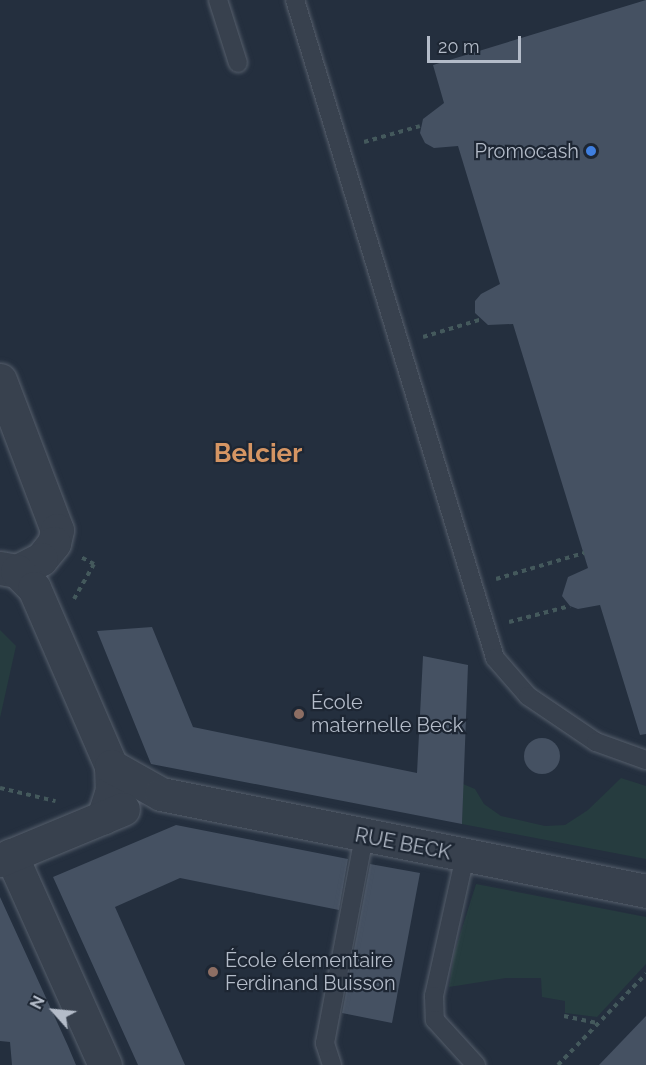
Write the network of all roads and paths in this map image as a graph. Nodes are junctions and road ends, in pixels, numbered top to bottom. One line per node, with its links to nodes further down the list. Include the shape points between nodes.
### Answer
1 (218, 0): 3 (lane)
2 (295, 0): 5 (lane)
3 (238, 63)
4 (420, 126): 5 (path)
5 (340, 148): 7 (lane)
6 (479, 320): 7 (path)
7 (400, 345): 11 (lane)
8 (0, 380): 10 (street, via 57,530 54,543 40,559)
9 (584, 553): 11 (path)
10 (9, 569): 15 (street, via 34,588)
11 (473, 586): 13 (lane)
12 (570, 606): 13 (path)
13 (486, 628): 14 (lane, via 495,658 528,696 596,742)
14 (646, 760)
15 (111, 766): 16 (street, RUE BECK); 17 (street, via 112,790)
16 (161, 794): 17 (street); 18 (street, RUE BECK)
17 (103, 818): 20 (street)
18 (364, 837): 19 (street, RUE BECK); 26 (lane, via 325,1044)
19 (465, 856): 21 (street, RUE BECK); 27 (lane, via 434,996 435,1020)
20 (5, 858): 25 (street)
21 (646, 891)
22 (646, 974): 24 (path)
23 (564, 1017): 24 (path)
24 (599, 1023): 28 (path)
25 (105, 1065)
26 (332, 1065)
27 (476, 1065)
28 (558, 1065)

